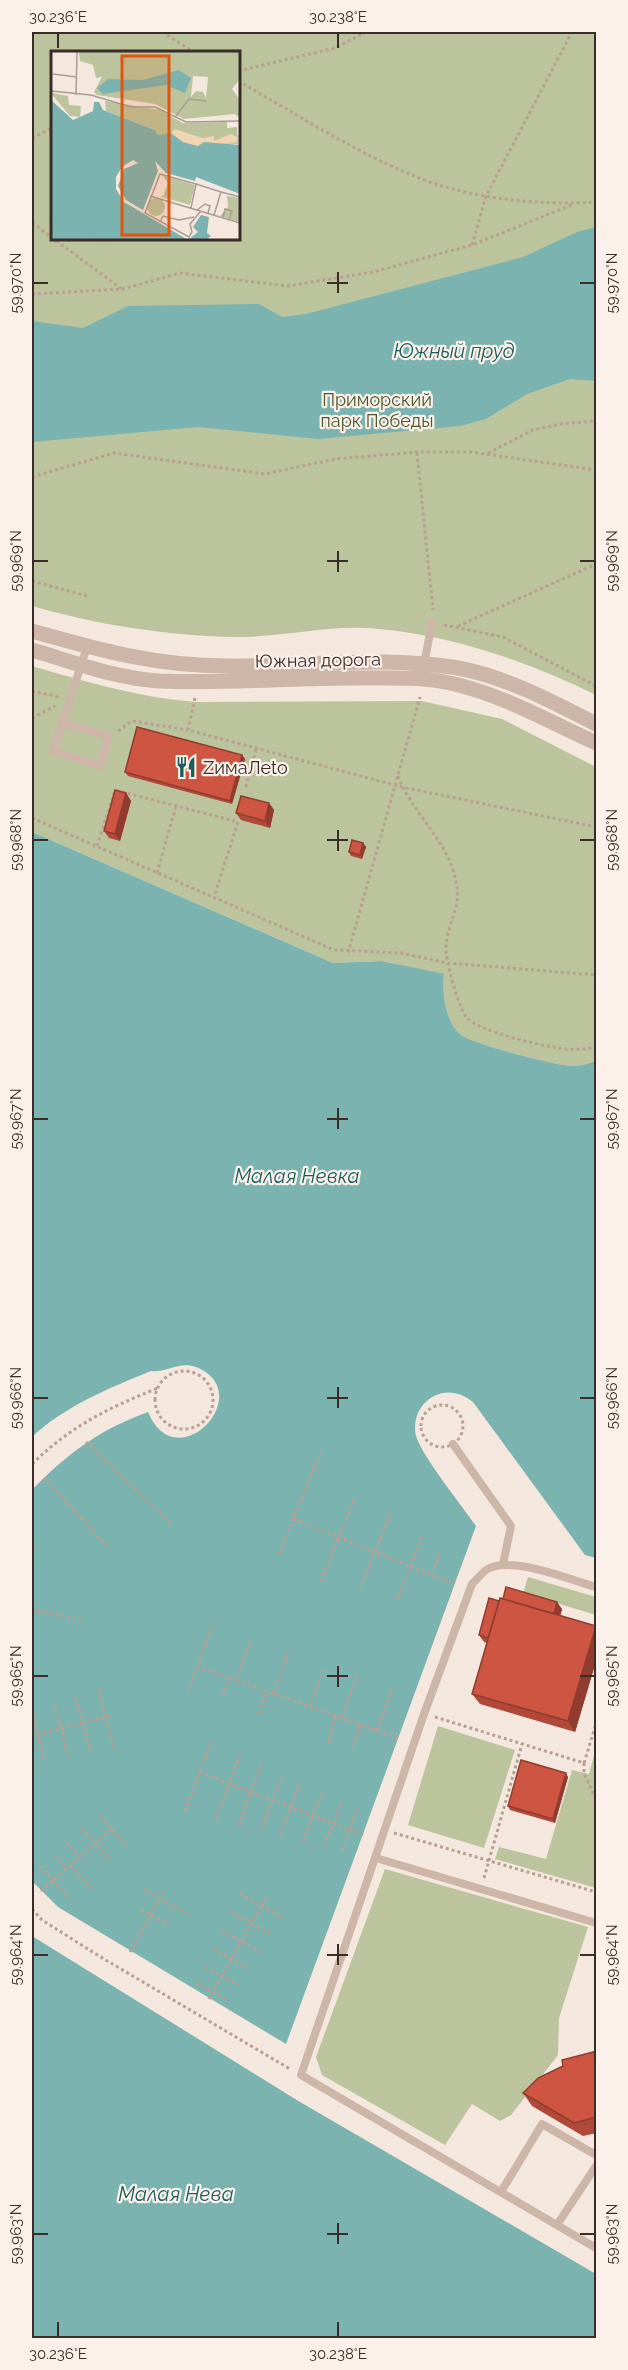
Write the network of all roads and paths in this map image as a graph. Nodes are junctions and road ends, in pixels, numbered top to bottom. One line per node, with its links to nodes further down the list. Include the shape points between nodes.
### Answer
1 (162, 32): 4 (path)
2 (366, 32): 5 (path, via 335,48)
3 (572, 32): 9 (path)
4 (192, 51)
5 (240, 71)
6 (240, 82): 9 (path, via 412,176)
7 (51, 128): 8 (path)
8 (32, 138)
9 (486, 196): 11 (path); 15 (path)
10 (597, 202): 11 (path)
11 (574, 204): 15 (path)
12 (32, 223): 13 (path)
13 (51, 237)
14 (55, 240): 16 (path)
15 (472, 245): 16 (path, via 373,272 288,286 180,273)
16 (123, 289): 17 (path)
17 (32, 294)
18 (597, 421): 20 (path, via 533,430)
19 (417, 452): 20 (path); 22 (path, via 335,459 265,474 114,453); 26 (path)
20 (486, 454): 21 (path)
21 (597, 470)
22 (32, 477)
23 (597, 564): 27 (path)
24 (32, 581): 25 (path)
25 (87, 596)
26 (432, 622): 27 (path); 33 (lane)
27 (456, 627): 35 (path, via 502,637)
28 (32, 631): 29 (street, Южная дорога)
29 (87, 647): 31 (street, Южная дорога, via 124,657); 32 (lane)
30 (32, 650): 32 (street, Южная дорога)
31 (187, 664): 33 (street, Южная дорога, via 357,662); 34 (lane)
32 (81, 665): 34 (street, Южная дорога, via 122,676); 39 (lane)
33 (423, 672): 34 (street, Южная дорога); 42 (street, Южная дорога, via 459,668 548,699); 45 (street, Южная дорога)
34 (187, 681)
35 (597, 686)
36 (32, 691): 39 (path)
37 (420, 696): 47 (path)
38 (195, 698): 43 (path)
39 (70, 699): 40 (path); 41 (lane)
40 (32, 718)
41 (62, 723): 44 (lane); 44 (lane, via 53,751 99,766)
42 (597, 724)
43 (188, 730): 44 (path, via 132,721); 46 (path)
44 (109, 736)
45 (597, 743)
46 (256, 749): 48 (path); 49 (path)
47 (398, 776): 48 (path); 50 (path)
48 (395, 785): 50 (path); 57 (path)
49 (246, 787)
50 (402, 787): 53 (path); 58 (path, via 441,848 455,878 458,907 446,946)
51 (176, 806): 54 (path, via 115,790); 55 (path); 56 (path, via 238,822)
52 (32, 818): 54 (path)
53 (597, 827)
54 (97, 846): 55 (path)
55 (157, 873): 56 (path)
56 (214, 897): 57 (path)
57 (348, 953): 58 (path, via 401,953)
58 (448, 963): 59 (path); 60 (path, via 466,1017 477,1027 561,1048)
59 (597, 975)
60 (597, 1047)
61 (158, 1388): 61 (path, via 175,1373 194,1373 210,1388 210,1412 194,1427 170,1425 156,1407); 65 (path, via 71,1429)
62 (86, 1442): 70 (path)
63 (453, 1444): 63 (path, via 464,1428 460,1414 449,1405 434,1406 422,1420 423,1435 438,1447); 79 (lane, via 511,1526)
64 (322, 1449): 69 (path)
65 (32, 1464)
66 (44, 1478): 73 (path)
67 (354, 1500): 71 (path)
68 (391, 1513): 75 (path)
69 (294, 1518): 71 (path); 77 (path)
70 (172, 1524)
71 (339, 1537): 75 (path); 82 (path)
72 (422, 1537): 80 (path)
73 (109, 1548)
74 (32, 1549): 76 (path)
75 (375, 1552): 80 (path); 85 (path)
76 (37, 1553)
77 (279, 1554)
78 (440, 1554): 81 (path)
79 (503, 1564): 84 (lane, via 524,1566); 108 (lane, via 486,1569 472,1584)
80 (411, 1566): 81 (path); 86 (path)
81 (431, 1575): 83 (path)
82 (321, 1581)
83 (454, 1584)
84 (597, 1587)
85 (360, 1589)
86 (397, 1600)
87 (32, 1610): 88 (path)
88 (86, 1620)
89 (213, 1623): 92 (path)
90 (251, 1640): 96 (path)
91 (288, 1652): 101 (path)
92 (197, 1666): 95 (path); 100 (path)
93 (324, 1666): 105 (path)
94 (357, 1676): 112 (path)
95 (230, 1677): 96 (path); 102 (path)
96 (236, 1680): 99 (path)
97 (393, 1687): 117 (path)
98 (99, 1690): 111 (path)
99 (267, 1691): 101 (path); 107 (path)
100 (188, 1692)
101 (273, 1693): 105 (path)
102 (223, 1696)
103 (76, 1698): 113 (path)
104 (55, 1703): 116 (path)
105 (310, 1706): 110 (path)
106 (32, 1711): 118 (path)
107 (259, 1714)
108 (424, 1714): 123 (path); 153 (lane)
109 (114, 1715): 111 (path)
110 (336, 1715): 112 (path); 122 (path)
111 (106, 1717): 113 (path); 124 (path)
112 (342, 1718): 114 (path)
113 (83, 1723): 116 (path); 126 (path)
114 (360, 1724): 117 (path); 125 (path)
115 (597, 1724): 130 (path)
116 (61, 1729): 118 (path); 128 (path)
117 (377, 1730): 120 (path)
118 (38, 1735): 119 (path); 129 (path)
119 (32, 1736)
120 (398, 1738)
121 (211, 1742): 132 (path)
122 (329, 1743)
123 (522, 1744): 130 (path); 166 (path)
124 (114, 1749)
125 (352, 1750)
126 (91, 1752)
127 (240, 1755): 135 (path)
128 (69, 1758)
129 (45, 1763)
130 (584, 1763): 138 (path, via 584,1774)
131 (261, 1765): 136 (path)
132 (199, 1772): 135 (path); 143 (path)
133 (282, 1775): 139 (path)
134 (300, 1783): 141 (path)
135 (229, 1784): 136 (path); 146 (path)
136 (250, 1792): 139 (path); 148 (path)
137 (322, 1793): 145 (path)
138 (597, 1799)
139 (272, 1800): 141 (path); 151 (path)
140 (342, 1803): 147 (path)
141 (291, 1807): 145 (path); 154 (path)
142 (357, 1810): 152 (path)
143 (185, 1811)
144 (100, 1816): 150 (path)
145 (314, 1816): 147 (path); 156 (path)
146 (216, 1819)
147 (334, 1823): 152 (path); 159 (path)
148 (238, 1825)
149 (82, 1828): 158 (path)
150 (112, 1828): 158 (path); 160 (path)
151 (261, 1830)
152 (350, 1830): 155 (path); 161 (path)
153 (385, 1831): 164 (lane); 166 (path)
154 (280, 1835)
155 (363, 1835)
156 (303, 1841)
157 (67, 1843): 163 (path)
158 (96, 1843): 163 (path); 165 (path)
159 (324, 1846)
160 (128, 1848)
161 (342, 1851)
162 (55, 1856): 168 (path)
163 (80, 1857): 168 (path)
164 (376, 1858): 171 (lane); 205 (lane)
165 (111, 1860)
166 (489, 1861): 171 (path); 175 (path)
167 (40, 1866): 169 (path)
168 (68, 1867): 169 (path); 170 (path)
169 (53, 1880): 173 (path); 178 (path)
170 (92, 1889)
171 (481, 1889): 188 (lane)
172 (143, 1890): 179 (path)
173 (41, 1891)
174 (164, 1891): 179 (path)
175 (597, 1892)
176 (240, 1894): 180 (path)
177 (267, 1896): 180 (path)
178 (69, 1898)
179 (160, 1899): 184 (path); 185 (path)
180 (261, 1906): 186 (path); 187 (path)
181 (32, 1909): 205 (path, via 42,1920 99,1956)
182 (141, 1910): 185 (path)
183 (231, 1912): 187 (path)
184 (187, 1914)
185 (151, 1915): 189 (path); 195 (path)
186 (283, 1918)
187 (252, 1923): 191 (path); 192 (path)
188 (597, 1923)
189 (170, 1925)
190 (222, 1931): 192 (path)
191 (272, 1935)
192 (242, 1941): 194 (path); 196 (path)
193 (214, 1949): 196 (path)
194 (261, 1952)
195 (130, 1953)
196 (231, 1959): 198 (path); 199 (path)
197 (206, 1967): 199 (path)
198 (250, 1969)
199 (222, 1976): 201 (path); 202 (path)
200 (197, 1983): 202 (path)
201 (239, 1985)
202 (213, 1992): 203 (path); 204 (path)
203 (208, 1999)
204 (228, 2001)
205 (301, 2075): 208 (lane)
206 (597, 2155): 208 (lane, via 542,2124)
207 (597, 2166): 209 (lane)
208 (501, 2192): 209 (lane)
209 (557, 2225): 210 (lane)
210 (597, 2248)

